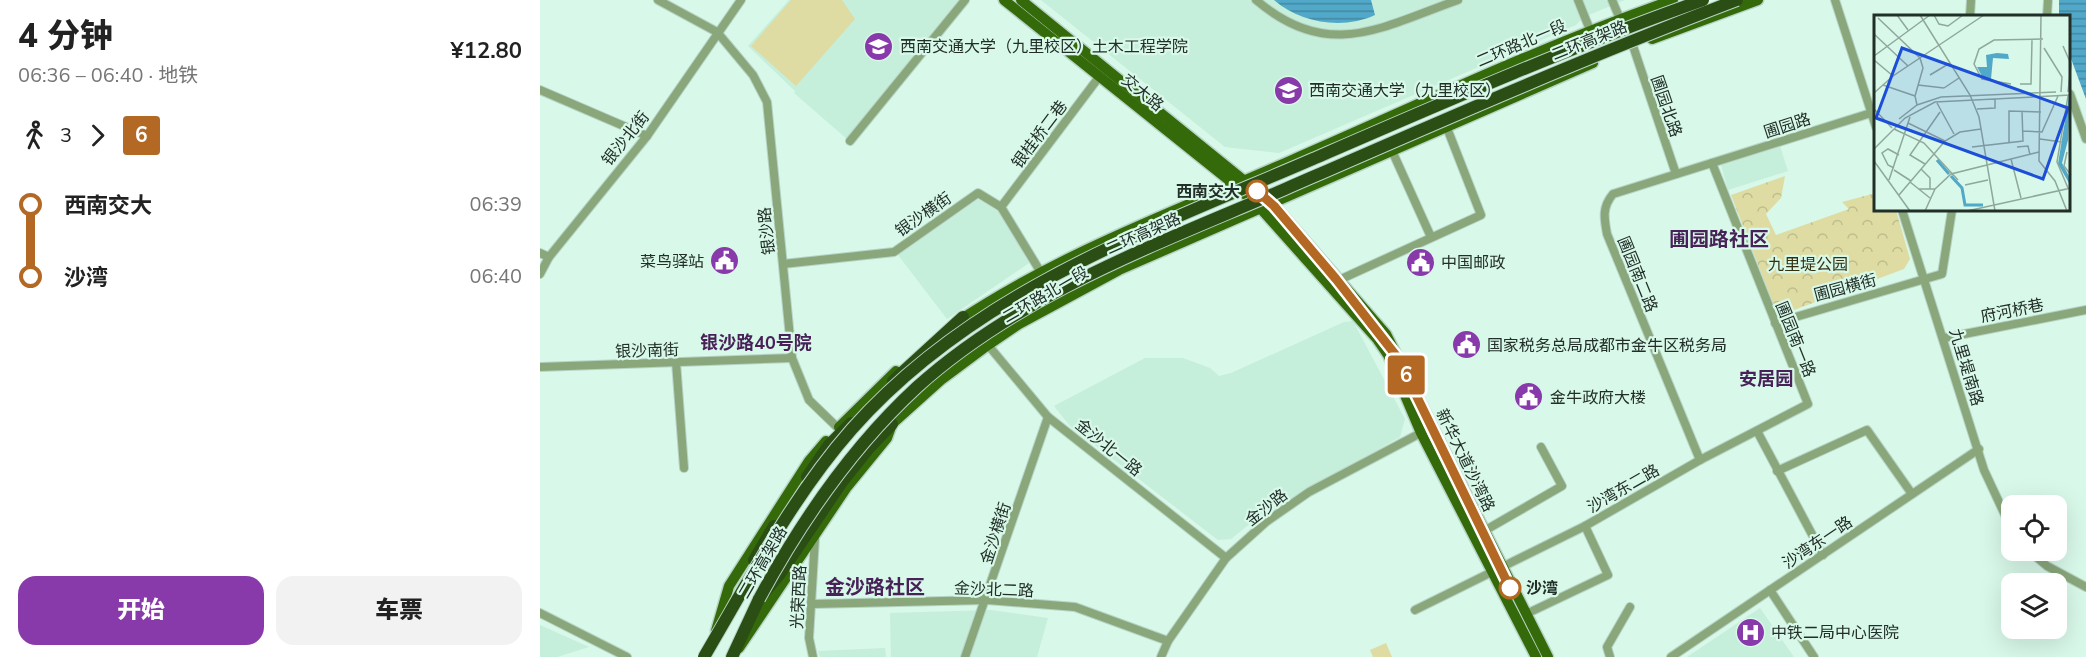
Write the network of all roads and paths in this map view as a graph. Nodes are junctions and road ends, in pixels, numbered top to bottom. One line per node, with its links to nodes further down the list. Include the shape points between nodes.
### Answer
1 (658, 0): 21 (street)
2 (741, 0): 21 (street, 银沙北街)
3 (965, 0): 31 (street)
4 (1004, 0): 23 (main road, 交大路)
5 (1021, 0): 35 (main road, 交大路)
6 (1256, 0): 7 (street, via 1315,33 1347,36)
7 (1458, 0)
8 (1578, 0): 20 (street)
9 (1612, 0): 19 (street)
10 (1672, 0): 19 (main road, 二环路北一段)
11 (1703, 0): 80 (highway, 二环高架路, bridge, via 1511,73 1123,240 1020,294 935,351 853,428 814,477)
12 (1737, 0): 81 (highway, 二环高架路, bridge, via 1540,78 1117,262 1027,309 918,386 866,438 824,492)
13 (1758, 0): 22 (main road, 二环路北一段)
14 (1835, 0): 26 (street)
15 (1971, 0): 17 (street)
16 (2048, 0): 18 (street)
17 (1970, 15)
18 (2047, 15)
19 (1620, 19): 20 (main road, 二环路北一段)
20 (1590, 30): 35 (main road, 二环路北一段)
21 (717, 32): 29 (street, 银沙北街); 45 (street, 银沙路, via 753,75 767,102)
22 (1633, 46): 28 (main road, 二环路北一段); 34 (street, 圃园北路)
23 (1099, 77): 36 (main road, 交大路); 38 (street, 银桂桥二巷)
24 (540, 90): 29 (street)
25 (2071, 97): 30 (street)
26 (1871, 113): 27 (street); 33 (street, 圃园路)
27 (1874, 121)
28 (1447, 128): 32 (main road, 二环路北一段); 42 (street, via 1481,215)
29 (647, 136): 44 (street, 银沙北街)
30 (2086, 139)
31 (850, 141)
32 (1393, 153): 37 (main road, 二环路北一段); 42 (street)
33 (1712, 163): 34 (street, 圃园南二路); 52 (street, 圃园南一路)
34 (1676, 174): 66 (street, 圃园南二路, via 1613,194 1606,203 1604,217 1607,234)
35 (1246, 180): 36 (main road, 二环路北一段); 37 (main road, 交大路)
36 (1235, 185): 39 (main road, 交大路); 47 (main road, 二环路北一段, via 1122,231)
37 (1273, 204): 39 (main road, 二环路北一段); 48 (main road, 新华大道沙湾路)
38 (1001, 207): 45 (street, 银沙横街, via 978,193 894,252); 47 (street)
39 (1261, 209): 54 (main road, 二环路北一段, via 1119,270); 63 (main road, 新华大道沙湾路, via 1377,339 1388,355)
40 (1903, 212): 49 (street, 九里堤南路)
41 (1952, 212): 49 (street, via 1942,274)
42 (1431, 237): 48 (street)
43 (540, 254): 44 (street)
44 (549, 256): 46 (street, 银沙北街)
45 (783, 264): 55 (street, 银沙路)
46 (541, 269)
47 (1040, 271): 51 (main road, 二环路北一段)
48 (1340, 279): 60 (main road, 新华大道沙湾路, via 1386,334)
49 (1924, 279): 52 (street, 圃园横街); 53 (street, 九里堤南路)
50 (2086, 310): 53 (street, 府河桥巷)
51 (963, 318): 61 (main road, 二环路北一段, via 906,362); 80 (highway, bridge, via 907,367 829,446 763,544)
52 (1775, 323): 62 (street, 圃园南一路, via 1808,404)
53 (1944, 338): 65 (street, 九里堤南路)
54 (988, 345): 58 (street, 金沙北一路); 59 (main road, 二环路北一段)
55 (792, 358): 56 (street, 银沙南街); 61 (street, 银沙路, via 809,400)
56 (676, 362): 57 (street, 银沙南街); 67 (street)
57 (540, 367)
58 (1048, 417): 75 (street, 金沙北一路); 82 (street, 金沙横街)
59 (892, 424): 73 (main road, 二环路北一段, via 887,438 847,487); 81 (highway, bridge, via 864,454)
60 (1432, 427): 63 (street, 金沙路); 72 (main road, 新华大道沙湾路)
61 (838, 428): 90 (main road, 二环路北一段, via 809,461 729,586)
62 (1757, 431): 66 (street, 沙湾东二路); 68 (street)
63 (1422, 433): 75 (street, 金沙路, via 1309,492 1266,522); 77 (main road, 新华大道沙湾路)
64 (1541, 447): 72 (street, via 1562,486)
65 (1979, 450): 69 (street, 沙湾东一路); 70 (street, 九里堤南路)
66 (1700, 460): 71 (street, 沙湾东二路)
67 (684, 468)
68 (1777, 471): 69 (street, via 1867,430); 74 (street)
69 (1912, 494): 74 (street, 沙湾东一路)
70 (2001, 510)
71 (1585, 526): 77 (street, 沙湾东二路); 87 (street, via 1608,574)
72 (1484, 531): 77 (main road, 新华大道沙湾路)
73 (814, 538): 83 (street, 光荣西路); 91 (main road, 二环路北一段)
74 (1823, 555): 79 (street, 沙湾东一路)
75 (1226, 558): 88 (street, 金沙路)
76 (2041, 561): 78 (street)
77 (1497, 568): 85 (street, 沙湾东二路); 87 (main road, 新华大道沙湾路); 95 (main road, 新华大道沙湾路)
78 (2086, 587)
79 (1770, 590): 98 (street, 沙湾东一路); 99 (street)
80 (742, 592): 90 (highway, 二环高架路, bridge)
81 (759, 599): 91 (highway, 二环高架路)
82 (987, 600): 83 (street, 金沙北二路); 88 (street, 金沙北二路, via 1075,607); 93 (street, 金沙横街)
83 (812, 603): 92 (street, 光荣西路, via 809,638)
84 (1630, 607): 97 (street, via 1607,647)
85 (1415, 610)
86 (540, 613): 89 (street)
87 (1526, 614): 96 (main road, 新华大道沙湾路)
88 (1168, 641): 94 (street, 金沙路)
89 (627, 657)
90 (706, 657)
91 (733, 657)
92 (813, 657)
93 (965, 657)
94 (1161, 657)
95 (1536, 657)
96 (1548, 657)
97 (1610, 657)
98 (1671, 657)
99 (1814, 657)

